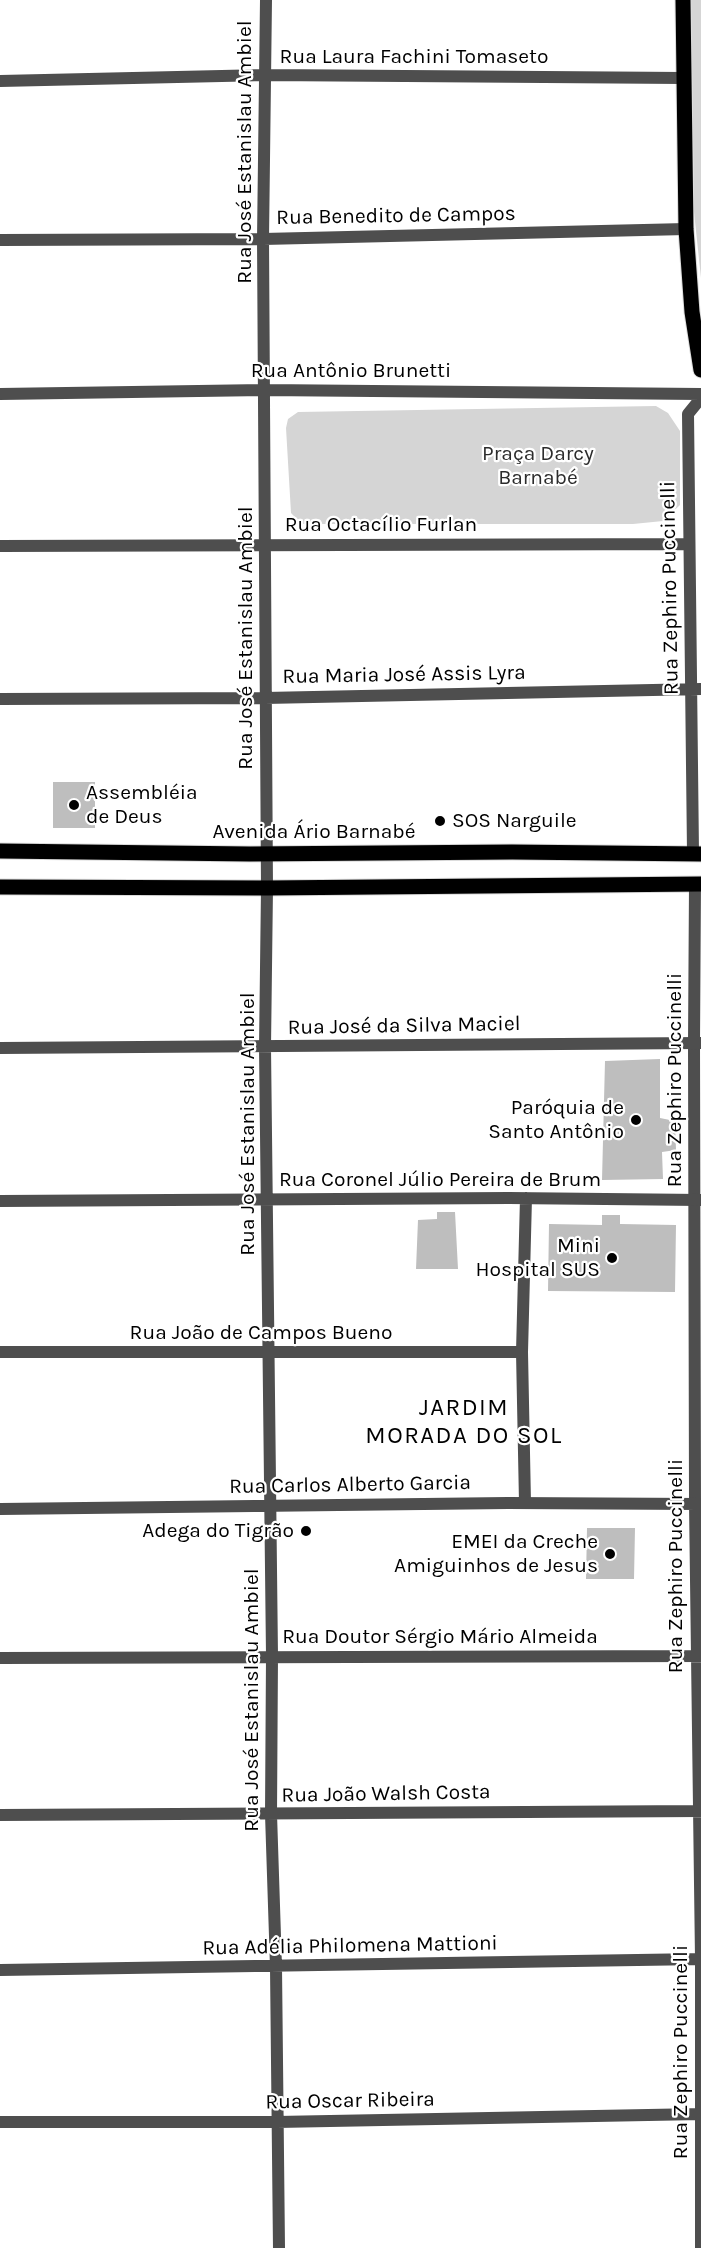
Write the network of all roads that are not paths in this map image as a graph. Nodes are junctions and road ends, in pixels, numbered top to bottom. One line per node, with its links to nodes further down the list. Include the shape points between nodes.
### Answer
1 (266, 0): 3 (street, Rua José Estanislau Ambiel)
2 (683, 0): 4 (main road)
3 (266, 75): 4 (street, Rua Laura Fachini Tomaseto); 5 (street, Rua Laura Fachini Tomaseto); 7 (street, Rua José Estanislau Ambiel)
4 (683, 78): 6 (main road)
5 (0, 81)
6 (686, 229): 7 (street, Rua Benedito de Campos); 9 (main road)
7 (263, 238): 8 (street, Rua Benedito de Campos); 10 (street, Rua José Estanislau Ambiel)
8 (0, 240)
9 (701, 370)
10 (264, 390): 11 (street, Rua Antônio Brunetti); 12 (street, Rua Antônio Brunetti); 13 (street, Rua José Estanislau Ambiel)
11 (0, 394)
12 (701, 396): 14 (street, Rua Zephiro Puccinelli, via 688,414)
13 (265, 544): 14 (street, Rua Octacílio Furlan); 15 (street, Rua Octacílio Furlan); 17 (street, Rua José Estanislau Ambiel)
14 (689, 544): 16 (street, Rua Zephiro Puccinelli)
15 (0, 546)
16 (696, 688): 17 (street, Rua Maria José Assis Lyra); 21 (street, Rua Zephiro Puccinelli)
17 (265, 698): 18 (street, Rua Maria José Assis Lyra); 20 (street, Rua José Estanislau Ambiel)
18 (0, 699)
19 (0, 851): 20 (main road, Avenida Ário Barnabé)
20 (266, 854): 21 (main road, Avenida Ário Barnabé); 24 (street, Rua José Estanislau Ambiel)
21 (697, 854)
22 (698, 884): 24 (main road); 25 (street, Rua Zephiro Puccinelli)
23 (0, 887): 24 (main road)
24 (267, 888): 26 (street, Rua José Estanislau Ambiel)
25 (698, 1043): 26 (street, Rua José da Silva Maciel); 30 (street, Rua Zephiro Puccinelli)
26 (266, 1047): 27 (street, Rua José da Silva Maciel); 29 (street, Rua José Estanislau Ambiel)
27 (0, 1048)
28 (526, 1198): 29 (street, Rua Coronel Júlio Pereira de Brum); 30 (street, Rua Coronel Júlio Pereira de Brum); 33 (street)
29 (267, 1200): 31 (street, Rua Coronel Júlio Pereira de Brum); 34 (street, Rua José Estanislau Ambiel)
30 (698, 1200): 36 (street, Rua Zephiro Puccinelli)
31 (0, 1201)
32 (0, 1352): 34 (street, Rua João de Campos Bueno)
33 (522, 1352): 34 (street, Rua João de Campos Bueno); 35 (street)
34 (269, 1354): 37 (street, Rua José Estanislau Ambiel)
35 (525, 1503): 36 (street, Rua Carlos Alberto Garcia); 37 (street, Rua Carlos Alberto Garcia)
36 (698, 1504): 40 (street, Rua Zephiro Puccinelli)
37 (271, 1506): 38 (street, Rua Carlos Alberto Garcia); 39 (street, Rua José Estanislau Ambiel)
38 (0, 1509)
39 (272, 1656): 40 (street, Rua Doutor Sérgio Mário Almeida); 41 (street, Rua Doutor Sérgio Mário Almeida); 43 (street, Rua José Estanislau Ambiel)
40 (698, 1656): 42 (street, Rua Zephiro Puccinelli)
41 (0, 1658)
42 (699, 1810): 43 (street, Rua João Walsh Costa); 45 (street, Rua Zephiro Puccinelli)
43 (271, 1814): 44 (street, Rua João Walsh Costa); 46 (street, Rua José Estanislau Ambiel)
44 (0, 1815)
45 (701, 1959): 46 (street, Rua Adélia Philomena Mattioni); 48 (street, Rua Zephiro Puccinelli)
46 (276, 1967): 47 (street, Rua Adélia Philomena Mattioni); 50 (street, Rua José Estanislau Ambiel)
47 (0, 1970)
48 (701, 2114): 50 (street, Rua Oscar Ribeira); 52 (street, Rua Zephiro Puccinelli)
49 (0, 2122): 50 (street, Rua Oscar Ribeira)
50 (277, 2122): 51 (street, Rua José Estanislau Ambiel)
51 (279, 2248)
52 (701, 2248)

